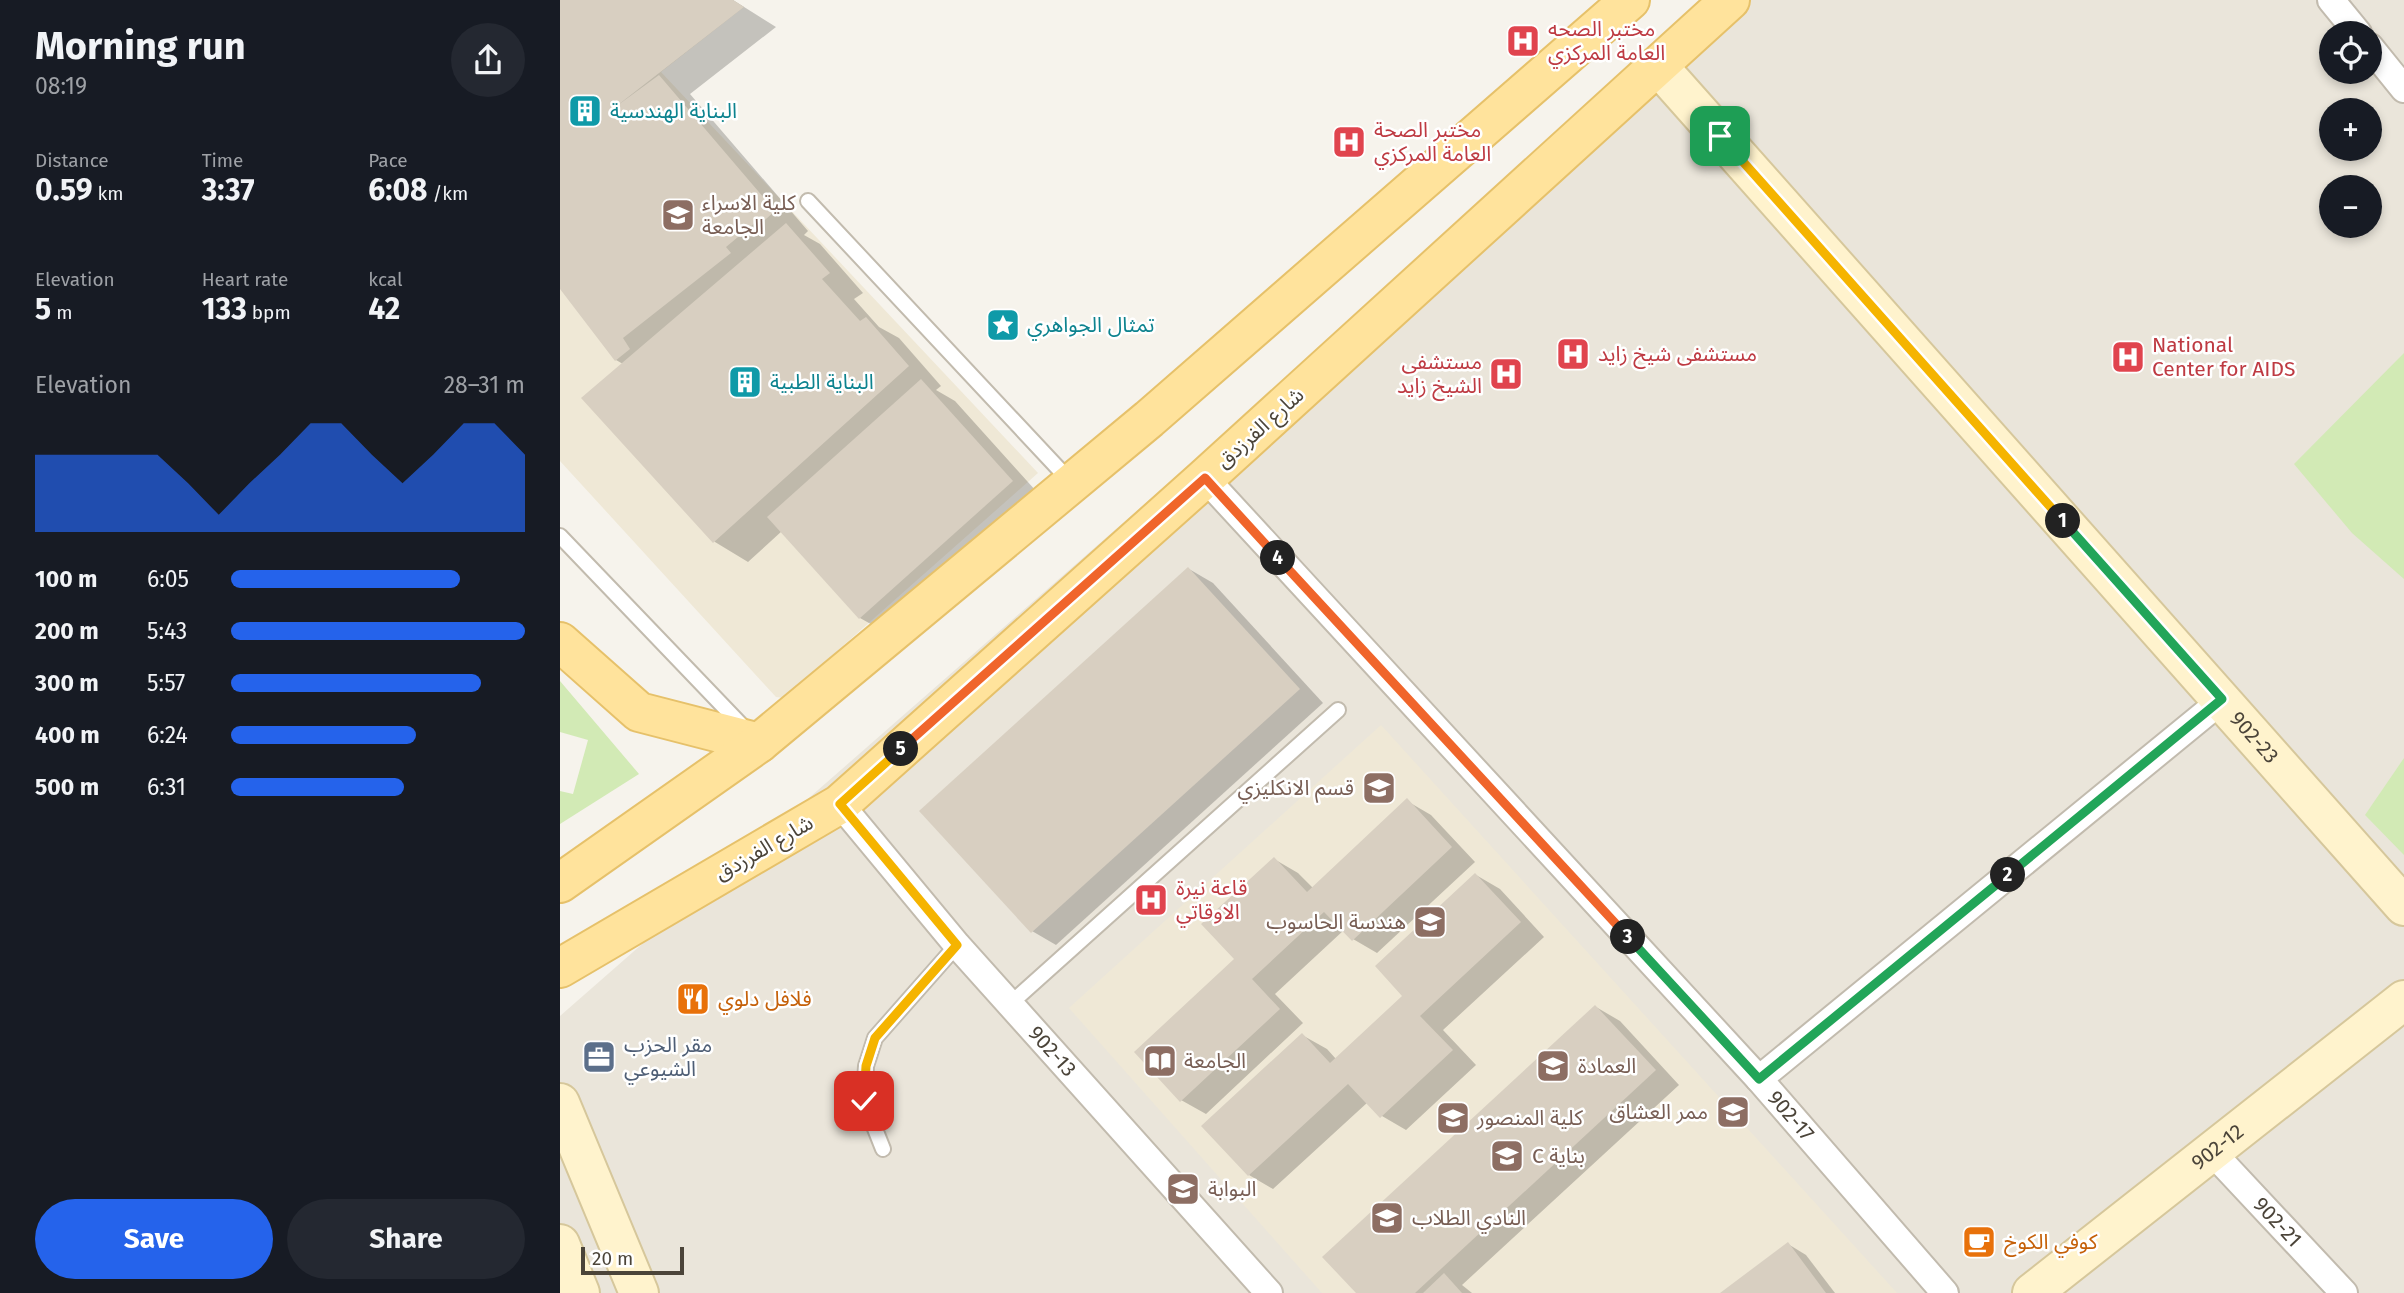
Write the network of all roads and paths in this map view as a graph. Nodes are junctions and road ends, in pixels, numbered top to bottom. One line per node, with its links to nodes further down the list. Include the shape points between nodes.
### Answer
1 (1730, 0): 6 (main road, شارع الفرزدق)
2 (2331, 0): 4 (street)
3 (1614, 5): 10 (main road)
4 (2348, 21)
5 (2382, 62): 7 (street)
6 (1658, 66): 9 (main road, شارع الفرزدق); 13 (street, 902-23)
7 (2404, 89)
8 (807, 201): 10 (lane)
9 (1205, 478): 16 (main road, شارع الفرزدق); 23 (street, 902-17)
10 (1072, 483): 15 (main road)
11 (560, 536): 15 (lane)
12 (560, 642): 15 (main road, via 639,712)
13 (2222, 699): 18 (street, 902-23); 23 (street)
14 (1338, 710): 22 (lane)
15 (759, 743): 17 (main road)
16 (840, 804): 19 (street, 902-13); 20 (main road, شارع الفرزدق)
17 (560, 883)
18 (2404, 906)
19 (957, 945): 22 (street, 902-13); 25 (lane, via 875,1038 866,1066 864,1101)
20 (560, 968)
21 (2404, 1000): 26 (street, 902-12)
22 (1010, 1004): 30 (street, 902-13)
23 (1759, 1079): 31 (street, 902-17)
24 (560, 1103): 29 (street)
25 (883, 1149)
26 (2212, 1152): 32 (street, 902-12); 33 (street, 902-21)
27 (560, 1244): 28 (street)
28 (580, 1293)
29 (639, 1293)
30 (1269, 1293)
31 (1945, 1293)
32 (2032, 1293)
33 (2344, 1293)

